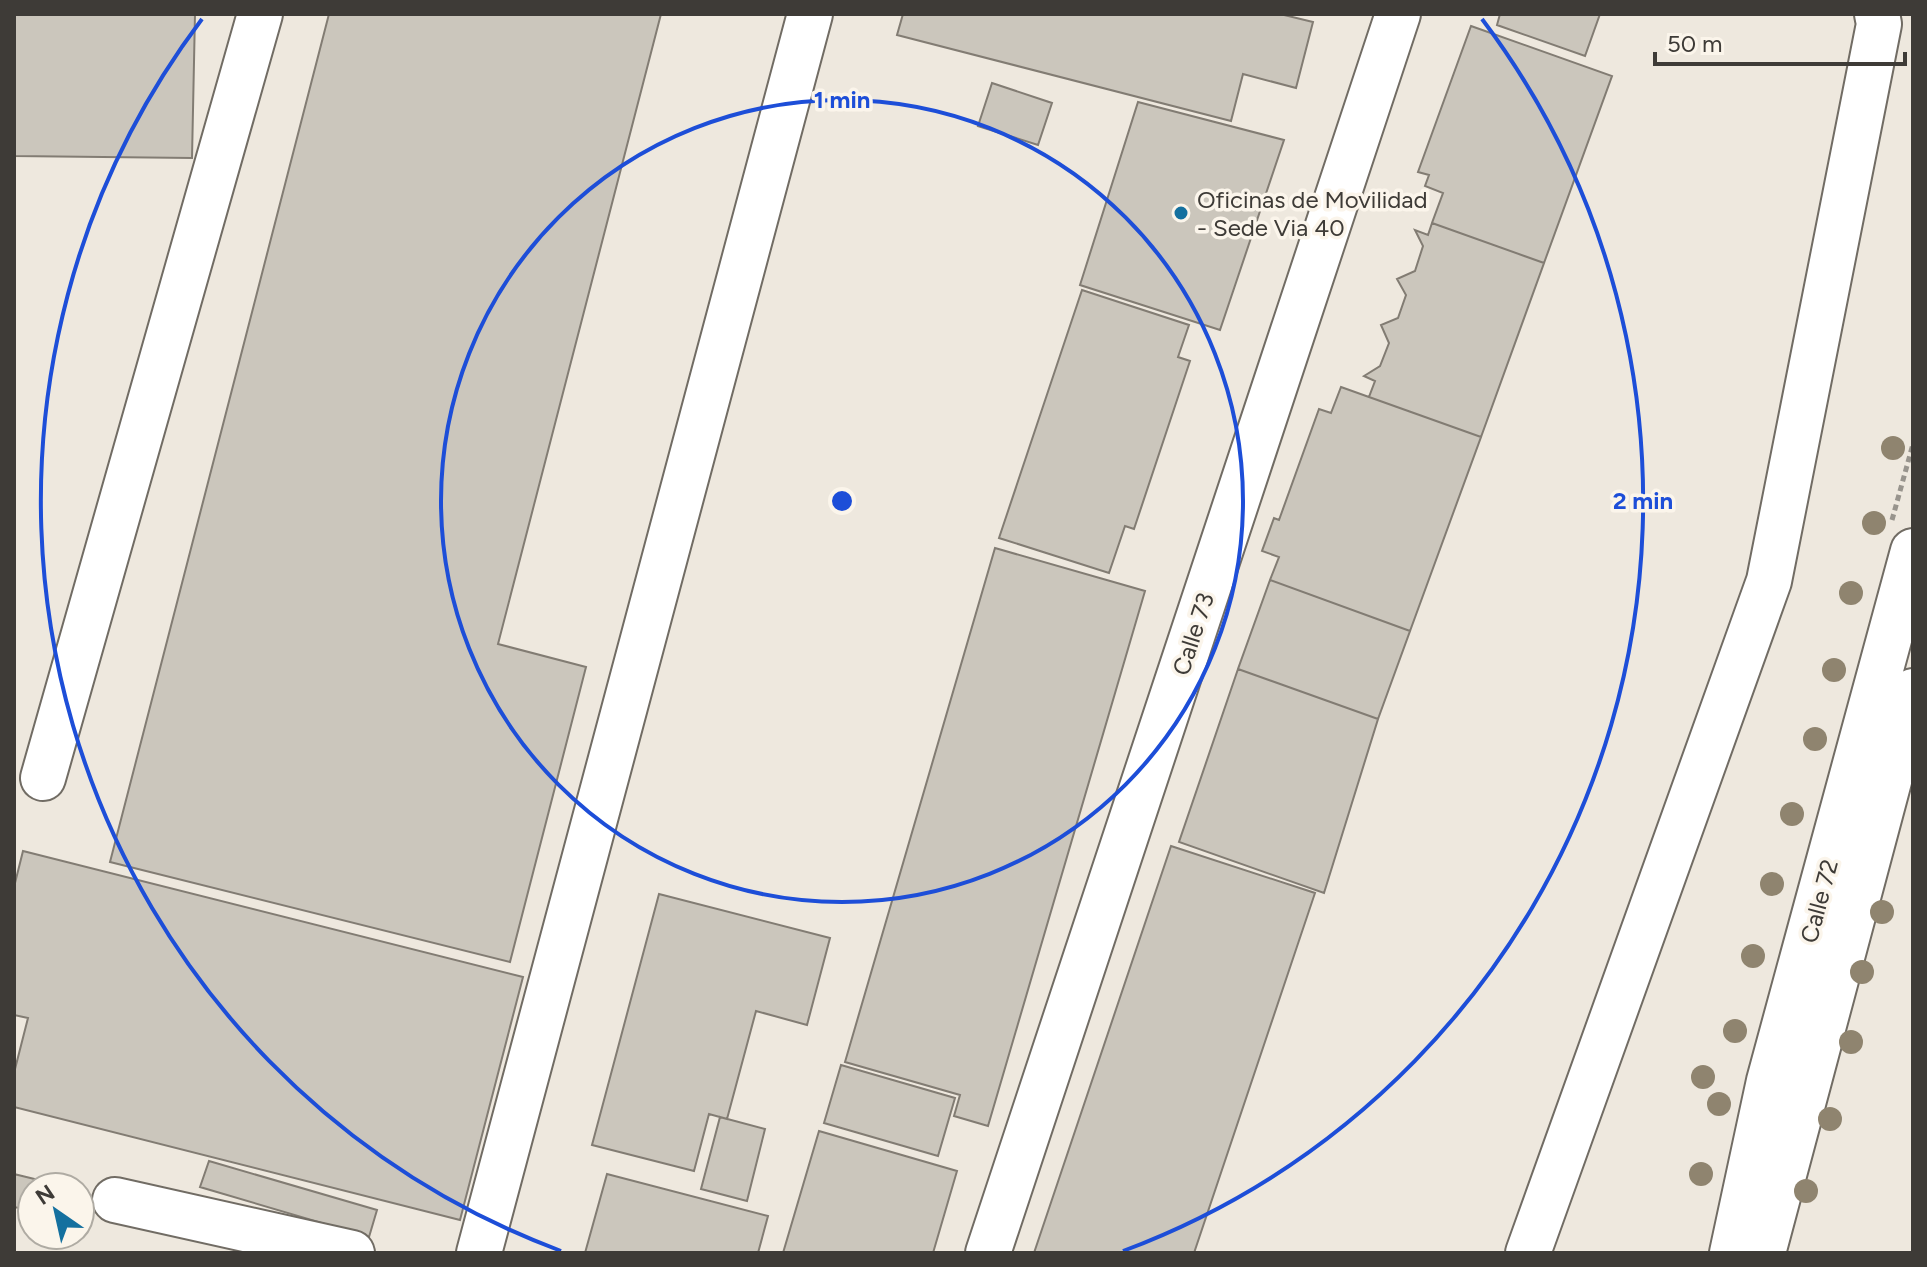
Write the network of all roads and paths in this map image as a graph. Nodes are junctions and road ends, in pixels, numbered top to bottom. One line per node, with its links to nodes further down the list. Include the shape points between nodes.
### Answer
1 (260, 14): 7 (main road)
2 (810, 14): 10 (main road)
3 (1398, 14): 11 (main road, Calle 73)
4 (1877, 14): 12 (main road, via 1769,581)
5 (1913, 551): 13 (main road, Calle 72, via 1769,1081)
6 (1913, 691): 14 (main road, Calle 72)
7 (43, 778)
8 (115, 1200): 9 (main road)
9 (352, 1253)
10 (479, 1253)
11 (988, 1253)
12 (1528, 1253)
13 (1732, 1253)
14 (1763, 1253)

